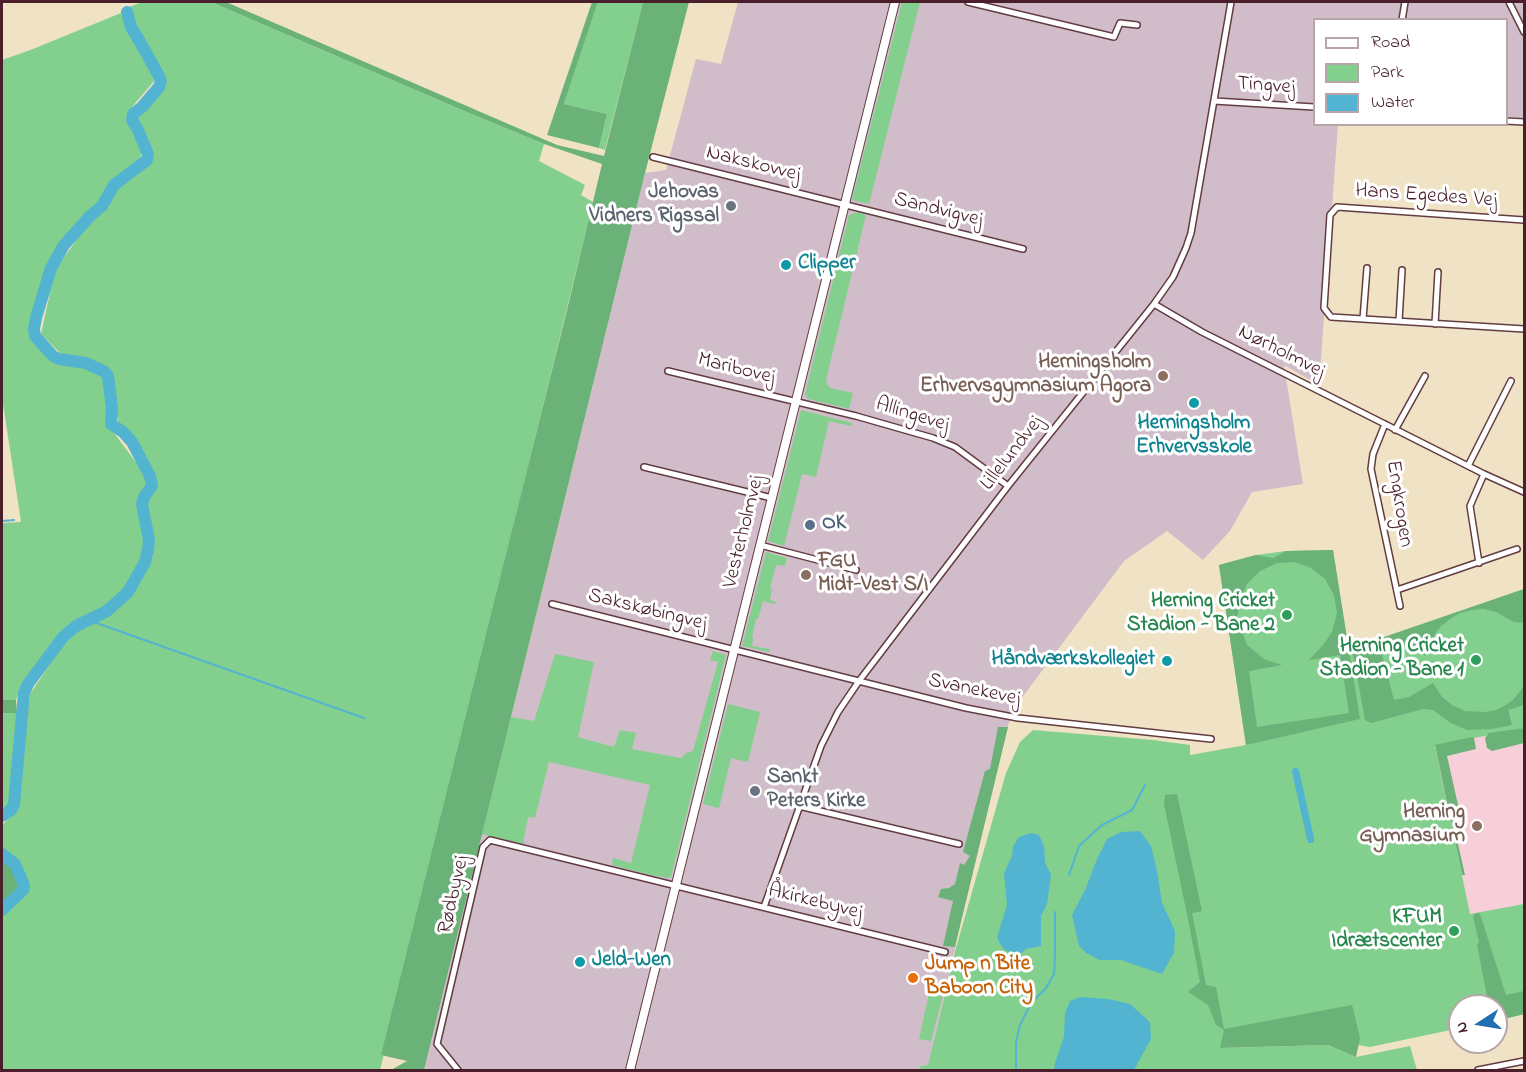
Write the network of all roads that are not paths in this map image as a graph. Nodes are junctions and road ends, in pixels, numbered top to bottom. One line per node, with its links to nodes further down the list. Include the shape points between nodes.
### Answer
1 (895, 2): 14 (street, Vesterholmvej)
2 (968, 2): 7 (street, via 1114,37 1120,23)
3 (1231, 2): 9 (street, Lillelundvej)
4 (1405, 2): 6 (street)
5 (1509, 2): 8 (street)
6 (1402, 18)
7 (1137, 25)
8 (1524, 32)
9 (1214, 100): 10 (street, Tingvej); 20 (street, Lillelundvej, via 1191,233 1173,277)
10 (1313, 107)
11 (1508, 121): 12 (street)
12 (1524, 122)
13 (653, 156): 14 (street, Nakskovvej)
14 (844, 205): 16 (street, Sandvigvej); 28 (street, Vesterholmvej)
15 (1524, 220): 21 (street, Hans Egedes Vej, via 1337,207 1330,215 1324,308 1331,317)
16 (1023, 249)
17 (1367, 268): 21 (street)
18 (1402, 270): 22 (street)
19 (1438, 272): 23 (street)
20 (1154, 304): 29 (street, Nørholmvej); 34 (street, Lillelundvej)
21 (1363, 319): 22 (street)
22 (1399, 321): 23 (street)
23 (1435, 324): 24 (street)
24 (1524, 329)
25 (668, 371): 28 (street, Maribovej)
26 (1425, 376): 30 (street)
27 (1511, 381): 32 (street)
28 (795, 402): 34 (street, Allingevej, via 933,438 955,447); 36 (street, Vesterholmvej)
29 (1384, 424): 30 (street, Nørholmvej); 41 (street, Engkrogen, via 1371,469)
30 (1395, 430): 32 (street, Nørholmvej)
31 (644, 466): 36 (street)
32 (1468, 466): 33 (street, Nørholmvej)
33 (1484, 474): 35 (street, Nørholmvej); 39 (street, via 1470,506)
34 (1008, 486): 45 (street, Lillelundvej)
35 (1524, 492)
36 (772, 498): 37 (street, Vesterholmvej)
37 (760, 544): 40 (street); 44 (street, Vesterholmvej)
38 (1517, 549): 39 (street)
39 (1479, 563): 41 (street)
40 (856, 570)
41 (1397, 591): 43 (street, Engkrogen)
42 (552, 604): 44 (street, Sakskøbingvej)
43 (1400, 606)
44 (734, 649): 45 (street, Svanekevej); 49 (street, Vesterholmvej)
45 (859, 681): 46 (street, Svanekevej, via 1018,718); 47 (street, Lillelundvej, via 821,746)
46 (1211, 739)
47 (799, 806): 48 (street); 50 (street, Lillelundvej)
48 (959, 844)
49 (676, 885): 50 (street, Åkirkebyvej); 53 (street, Rødbyvej, via 490,840 483,846 437,1044); 54 (street, Vesterholmvej)
50 (764, 907): 51 (street, Åkirkebyvej)
51 (945, 952)
52 (1524, 1061): 55 (street)
53 (458, 1071)
54 (630, 1071)
55 (1478, 1071)

